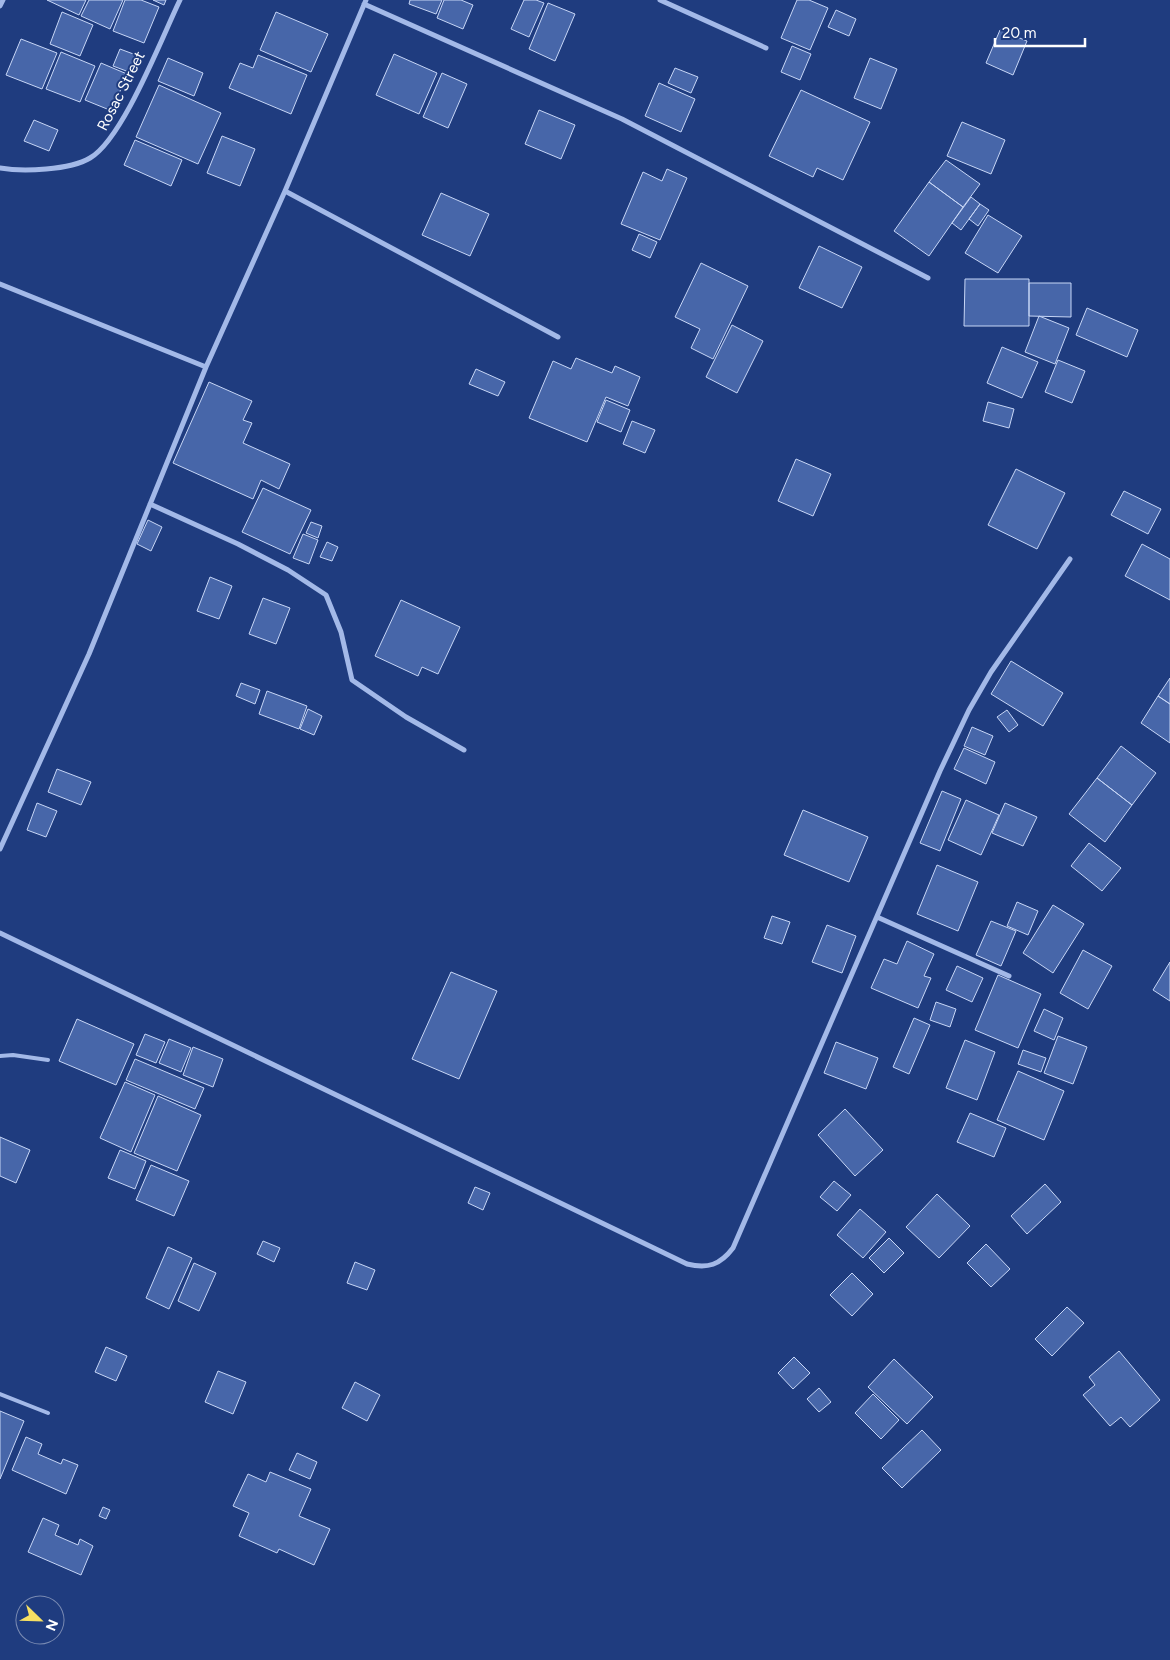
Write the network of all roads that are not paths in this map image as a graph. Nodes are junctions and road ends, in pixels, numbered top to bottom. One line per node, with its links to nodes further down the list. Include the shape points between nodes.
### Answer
1 (3, 0): 5 (street)
2 (180, 0): 7 (street, Rosac Street, via 124,118 101,150 89,159 51,168)
3 (660, 0): 6 (street)
4 (365, 2): 8 (street); 9 (street, via 622,119)
5 (0, 6)
6 (766, 48)
7 (0, 168)
8 (285, 191): 11 (street); 12 (street)
9 (928, 278)
10 (0, 284): 12 (street)
11 (558, 337)
12 (206, 366): 13 (street)
13 (150, 504): 15 (street, via 238,544 288,570 326,595 341,632 352,680 406,717); 16 (street, via 89,654)
14 (1070, 559): 17 (street, via 991,672 969,710)
15 (464, 750)
16 (0, 849)
17 (877, 917): 18 (street, via 733,1248 724,1260 713,1266 700,1267 687,1264); 19 (street)
18 (0, 933)
19 (1008, 976)
20 (0, 1056): 21 (lane)
21 (48, 1060)
22 (0, 1394): 23 (lane)
23 (48, 1413)

